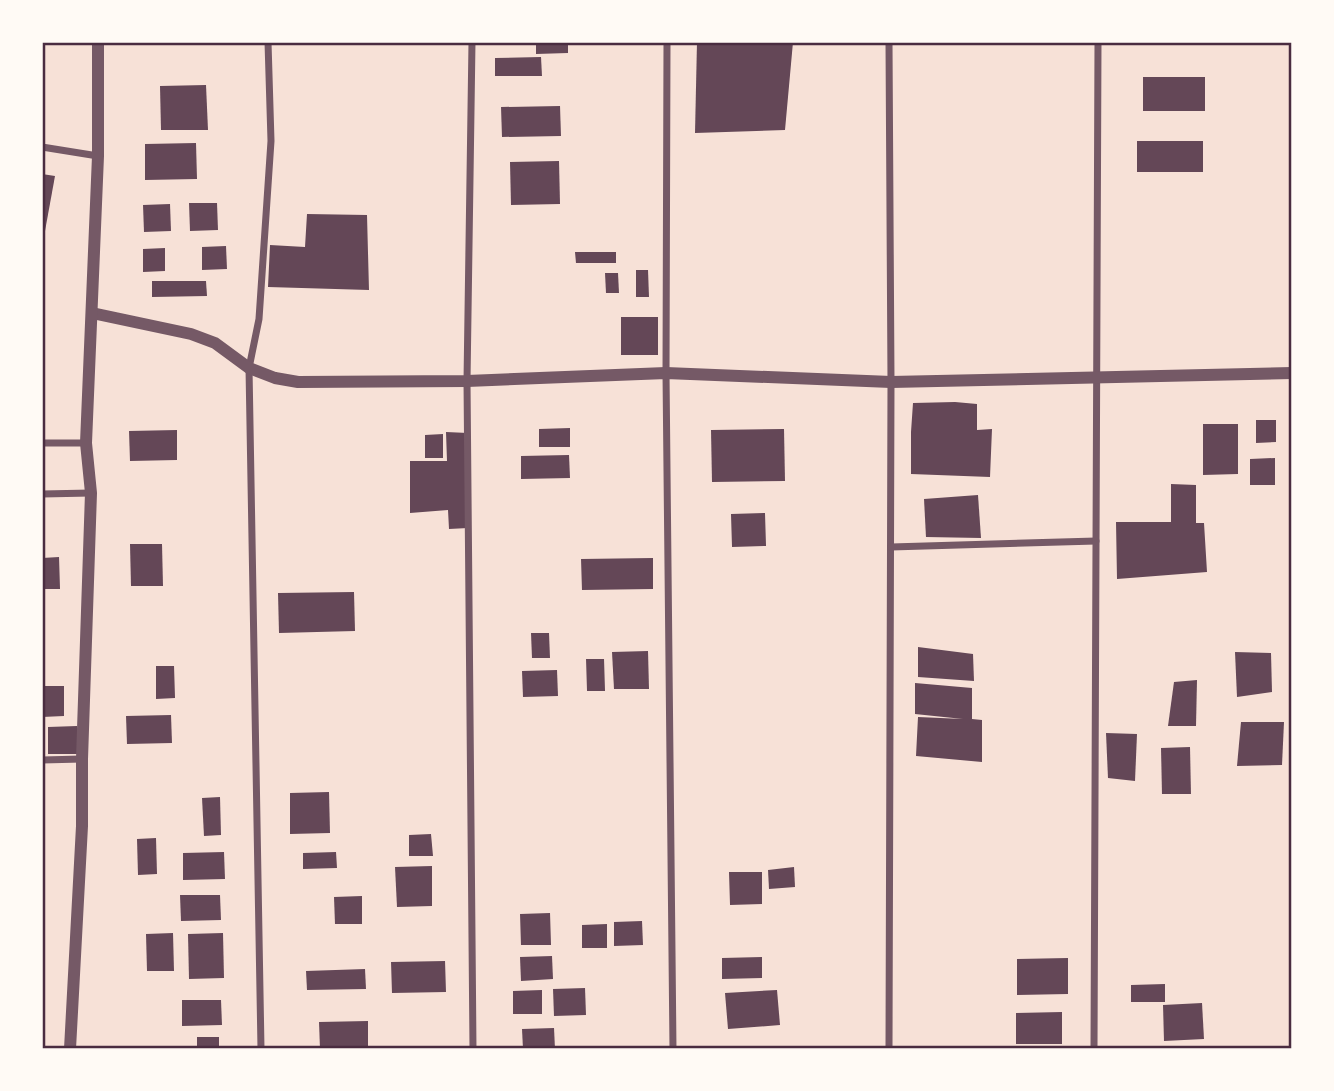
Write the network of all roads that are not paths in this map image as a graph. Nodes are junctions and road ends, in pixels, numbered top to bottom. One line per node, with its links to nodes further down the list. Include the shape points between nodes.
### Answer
1 (98, 42): 8 (street)
2 (268, 42): 10 (street, via 271,141 258,319)
3 (472, 42): 14 (street)
4 (667, 42): 11 (street)
5 (889, 42): 15 (street)
6 (1098, 42): 13 (street)
7 (42, 147): 8 (street)
8 (98, 156): 9 (street)
9 (92, 313): 10 (street, via 191,334 215,344); 17 (street)
10 (249, 368): 14 (street, via 298,382); 25 (street)
11 (666, 373): 14 (street); 15 (street); 27 (street)
12 (1292, 373): 13 (street)
13 (1097, 377): 15 (street); 20 (street)
14 (467, 382): 26 (street)
15 (891, 382): 21 (street)
16 (42, 443): 17 (street)
17 (86, 443): 18 (street)
18 (91, 493): 19 (street); 22 (street)
19 (42, 494)
20 (1096, 541): 21 (street); 29 (street)
21 (891, 547): 28 (street)
22 (82, 759): 23 (street); 24 (street)
23 (42, 760)
24 (70, 1049)
25 (261, 1049)
26 (473, 1049)
27 (673, 1049)
28 (889, 1049)
29 (1094, 1049)

